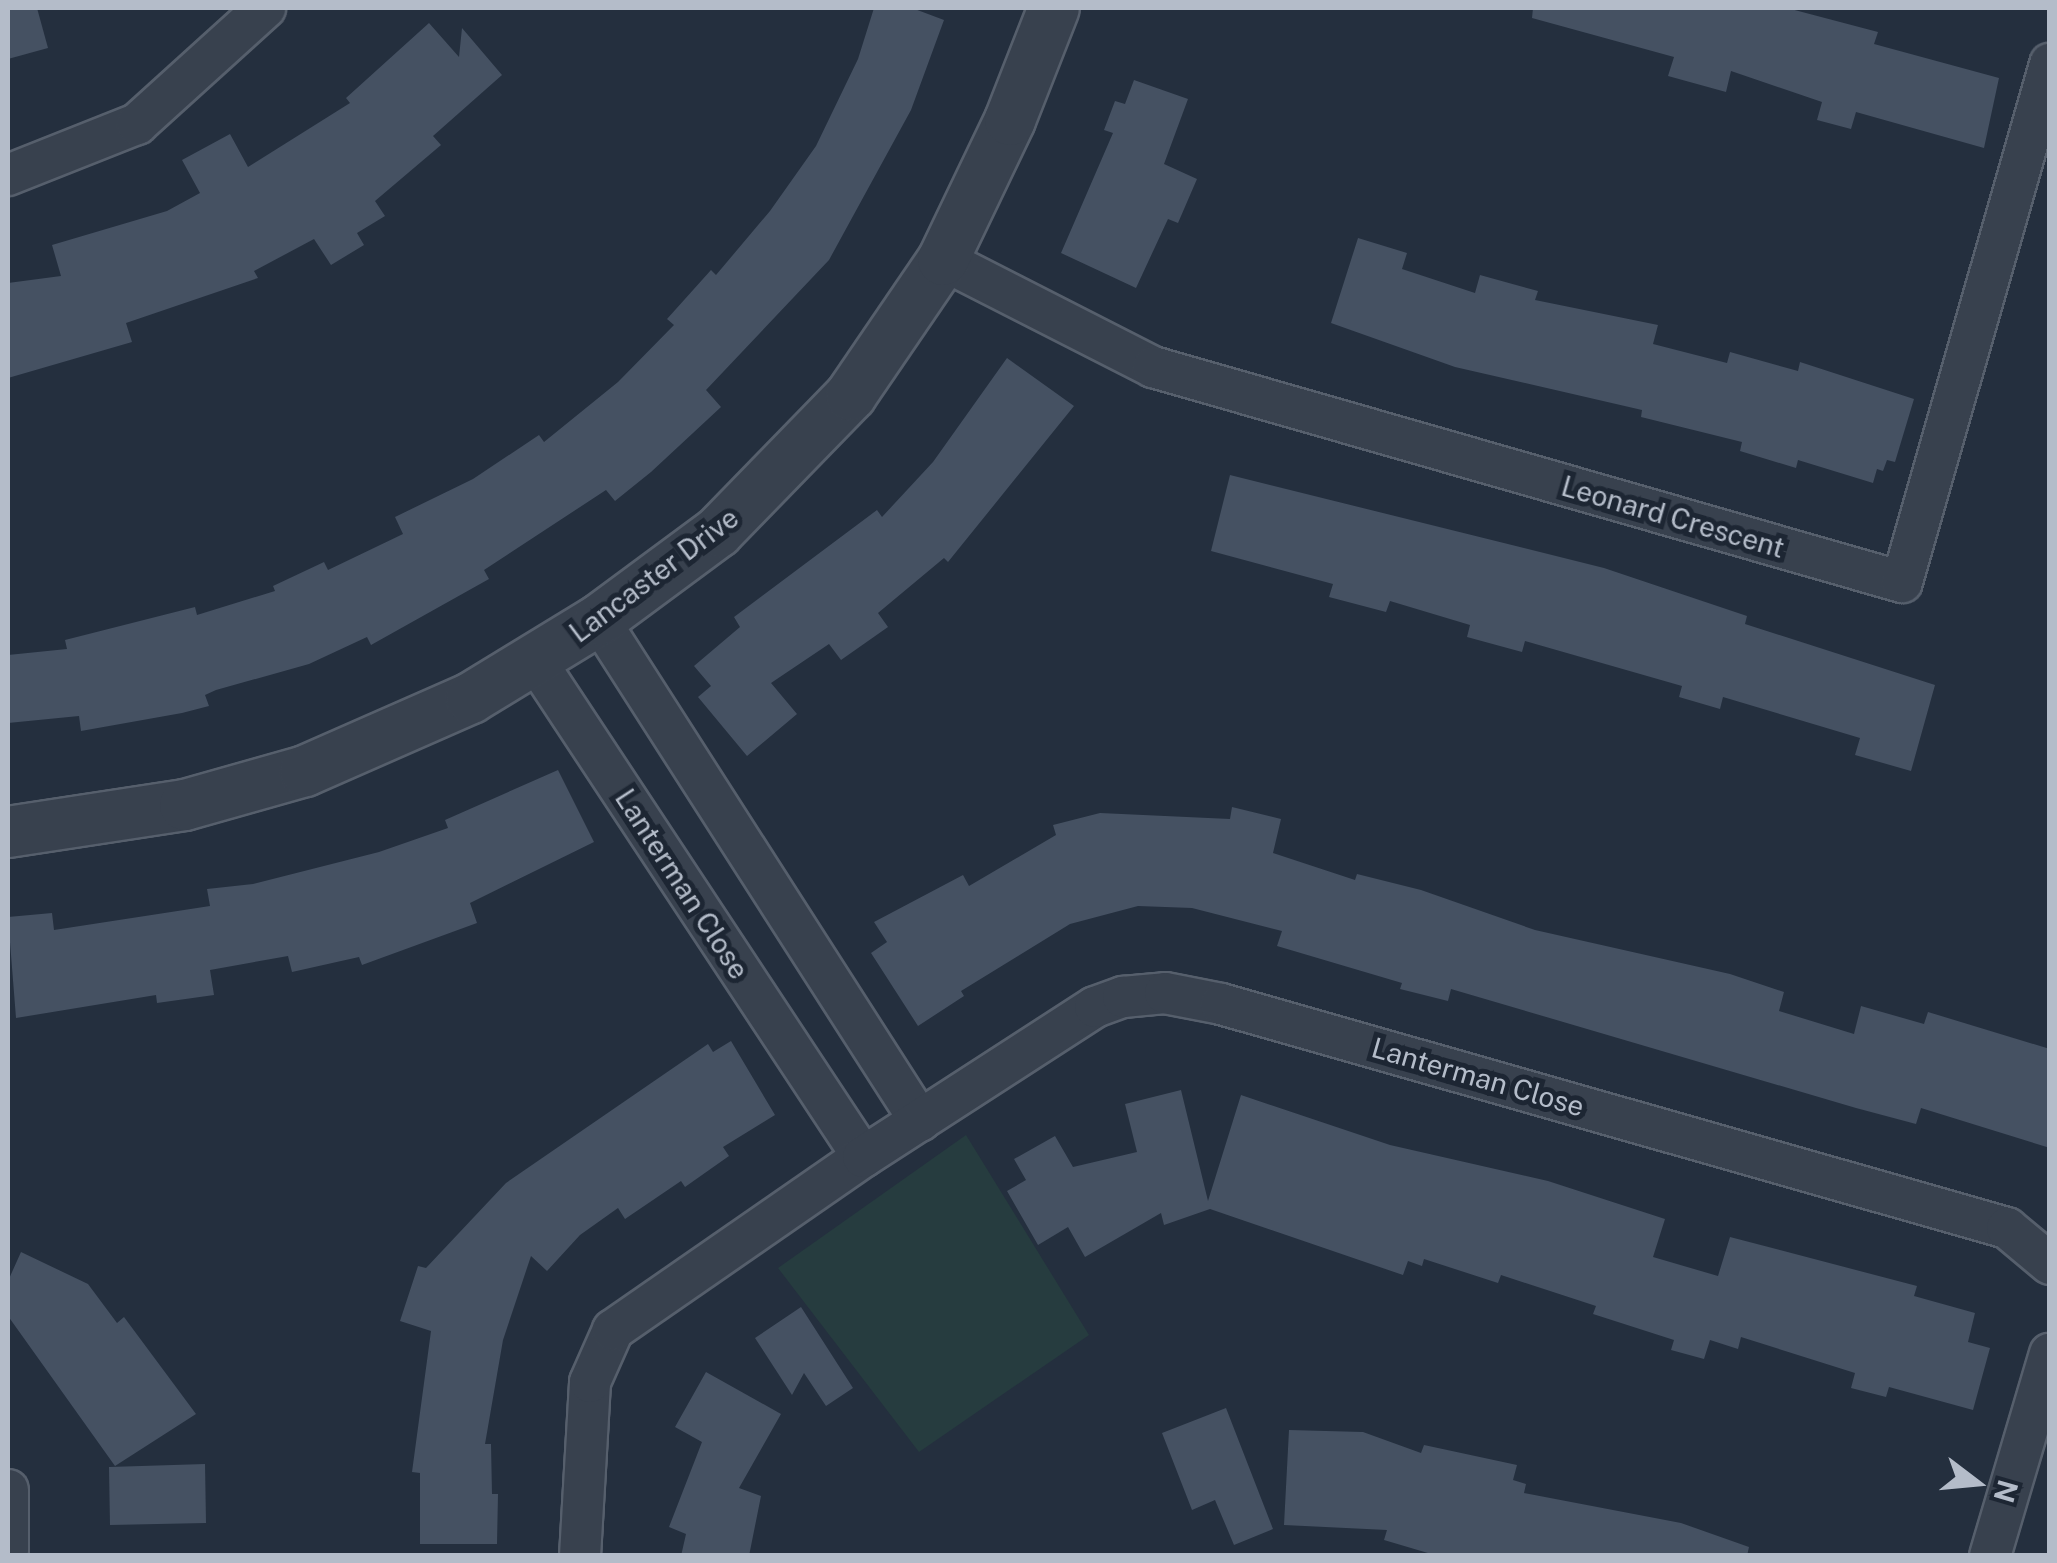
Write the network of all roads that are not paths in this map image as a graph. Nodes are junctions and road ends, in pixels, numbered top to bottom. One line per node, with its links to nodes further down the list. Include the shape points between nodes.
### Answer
1 (265, 8): 4 (street, via 137,124)
2 (1054, 8): 5 (street, Lancaster Drive, via 1004,135)
3 (2050, 64): 5 (street, Leonard Crescent, via 1902,582 1153,367)
4 (8, 175)
5 (943, 260): 6 (street, Lancaster Drive, via 891,342 809,444 718,532)
6 (600, 620): 7 (street, Lancaster Drive); 9 (street)
7 (535, 660): 8 (street, Lancaster Drive, via 471,698 304,772 185,806); 10 (street, Lanterman Close)
8 (8, 832)
9 (920, 1121): 10 (street, Lanterman Close); 11 (street, Lanterman Close, via 1095,1006 1165,993 2007,1228)
10 (862, 1158): 15 (street, Lanterman Close, via 613,1330 590,1382)
11 (2050, 1264)
12 (2050, 1354): 16 (street)
13 (8, 1490): 14 (street)
14 (8, 1551)
15 (580, 1556)
16 (1990, 1556)

